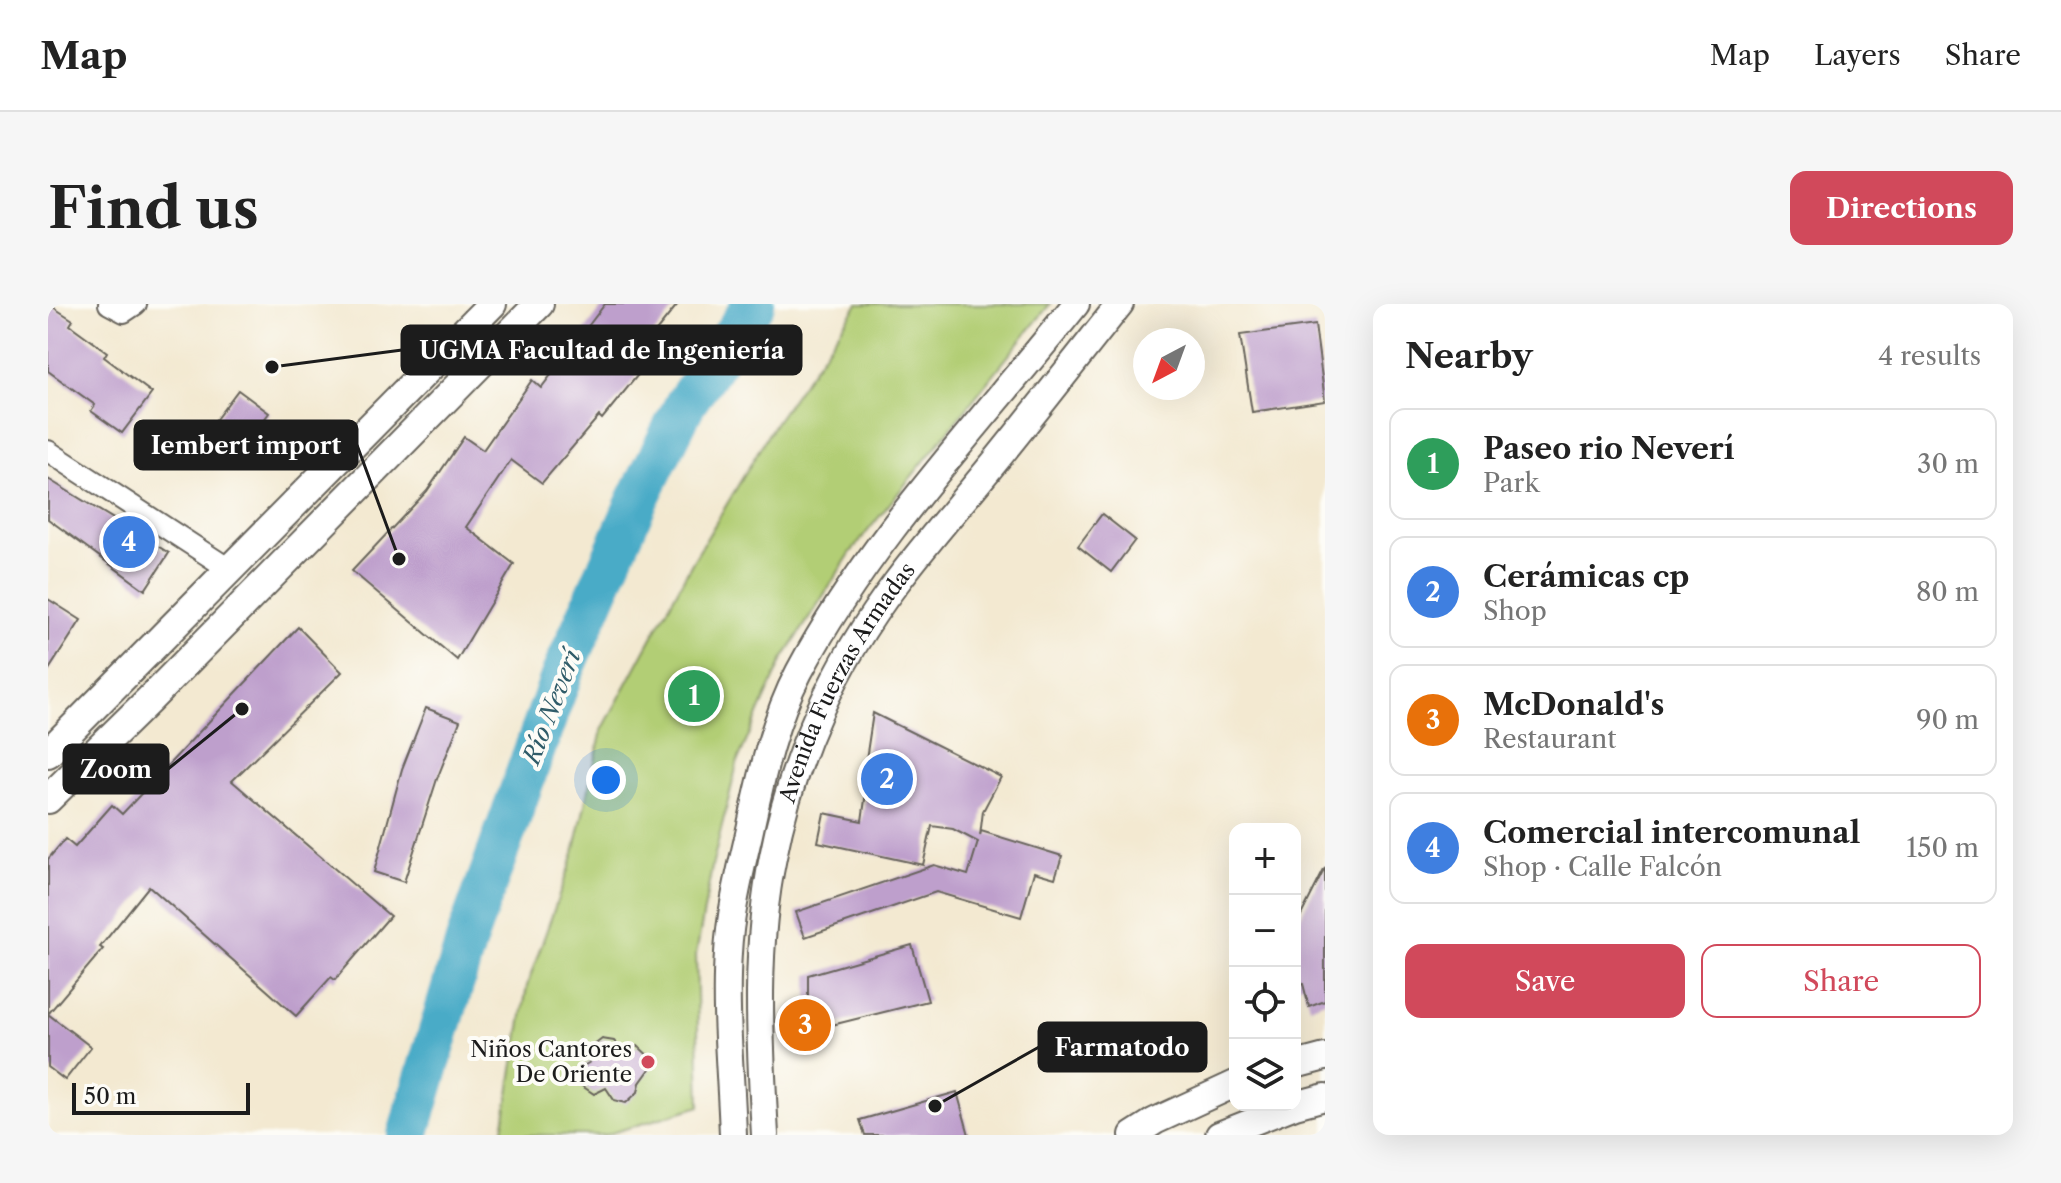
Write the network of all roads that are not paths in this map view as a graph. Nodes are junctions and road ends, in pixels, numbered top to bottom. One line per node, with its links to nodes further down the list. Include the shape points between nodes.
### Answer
1 (109, 304): 2 (street, via 124,312)
2 (136, 304)
3 (492, 304): 8 (main road)
4 (539, 304): 10 (main road)
5 (1076, 304): 15 (street, Avenida Fuerzas Armadas, via 861,573 783,705 759,789 729,938)
6 (1120, 304): 16 (street, Avenida Fuerzas Armadas, via 895,584 817,715 784,805 772,860 762,942)
7 (48, 451): 8 (street)
8 (229, 569): 9 (main road)
9 (48, 753)
10 (51, 799)
11 (1325, 1057): 12 (street)
12 (1301, 1063)
13 (1229, 1087): 17 (street)
14 (1325, 1097): 18 (street)
15 (733, 1135)
16 (765, 1135)
17 (1133, 1135)
18 (1219, 1135)

